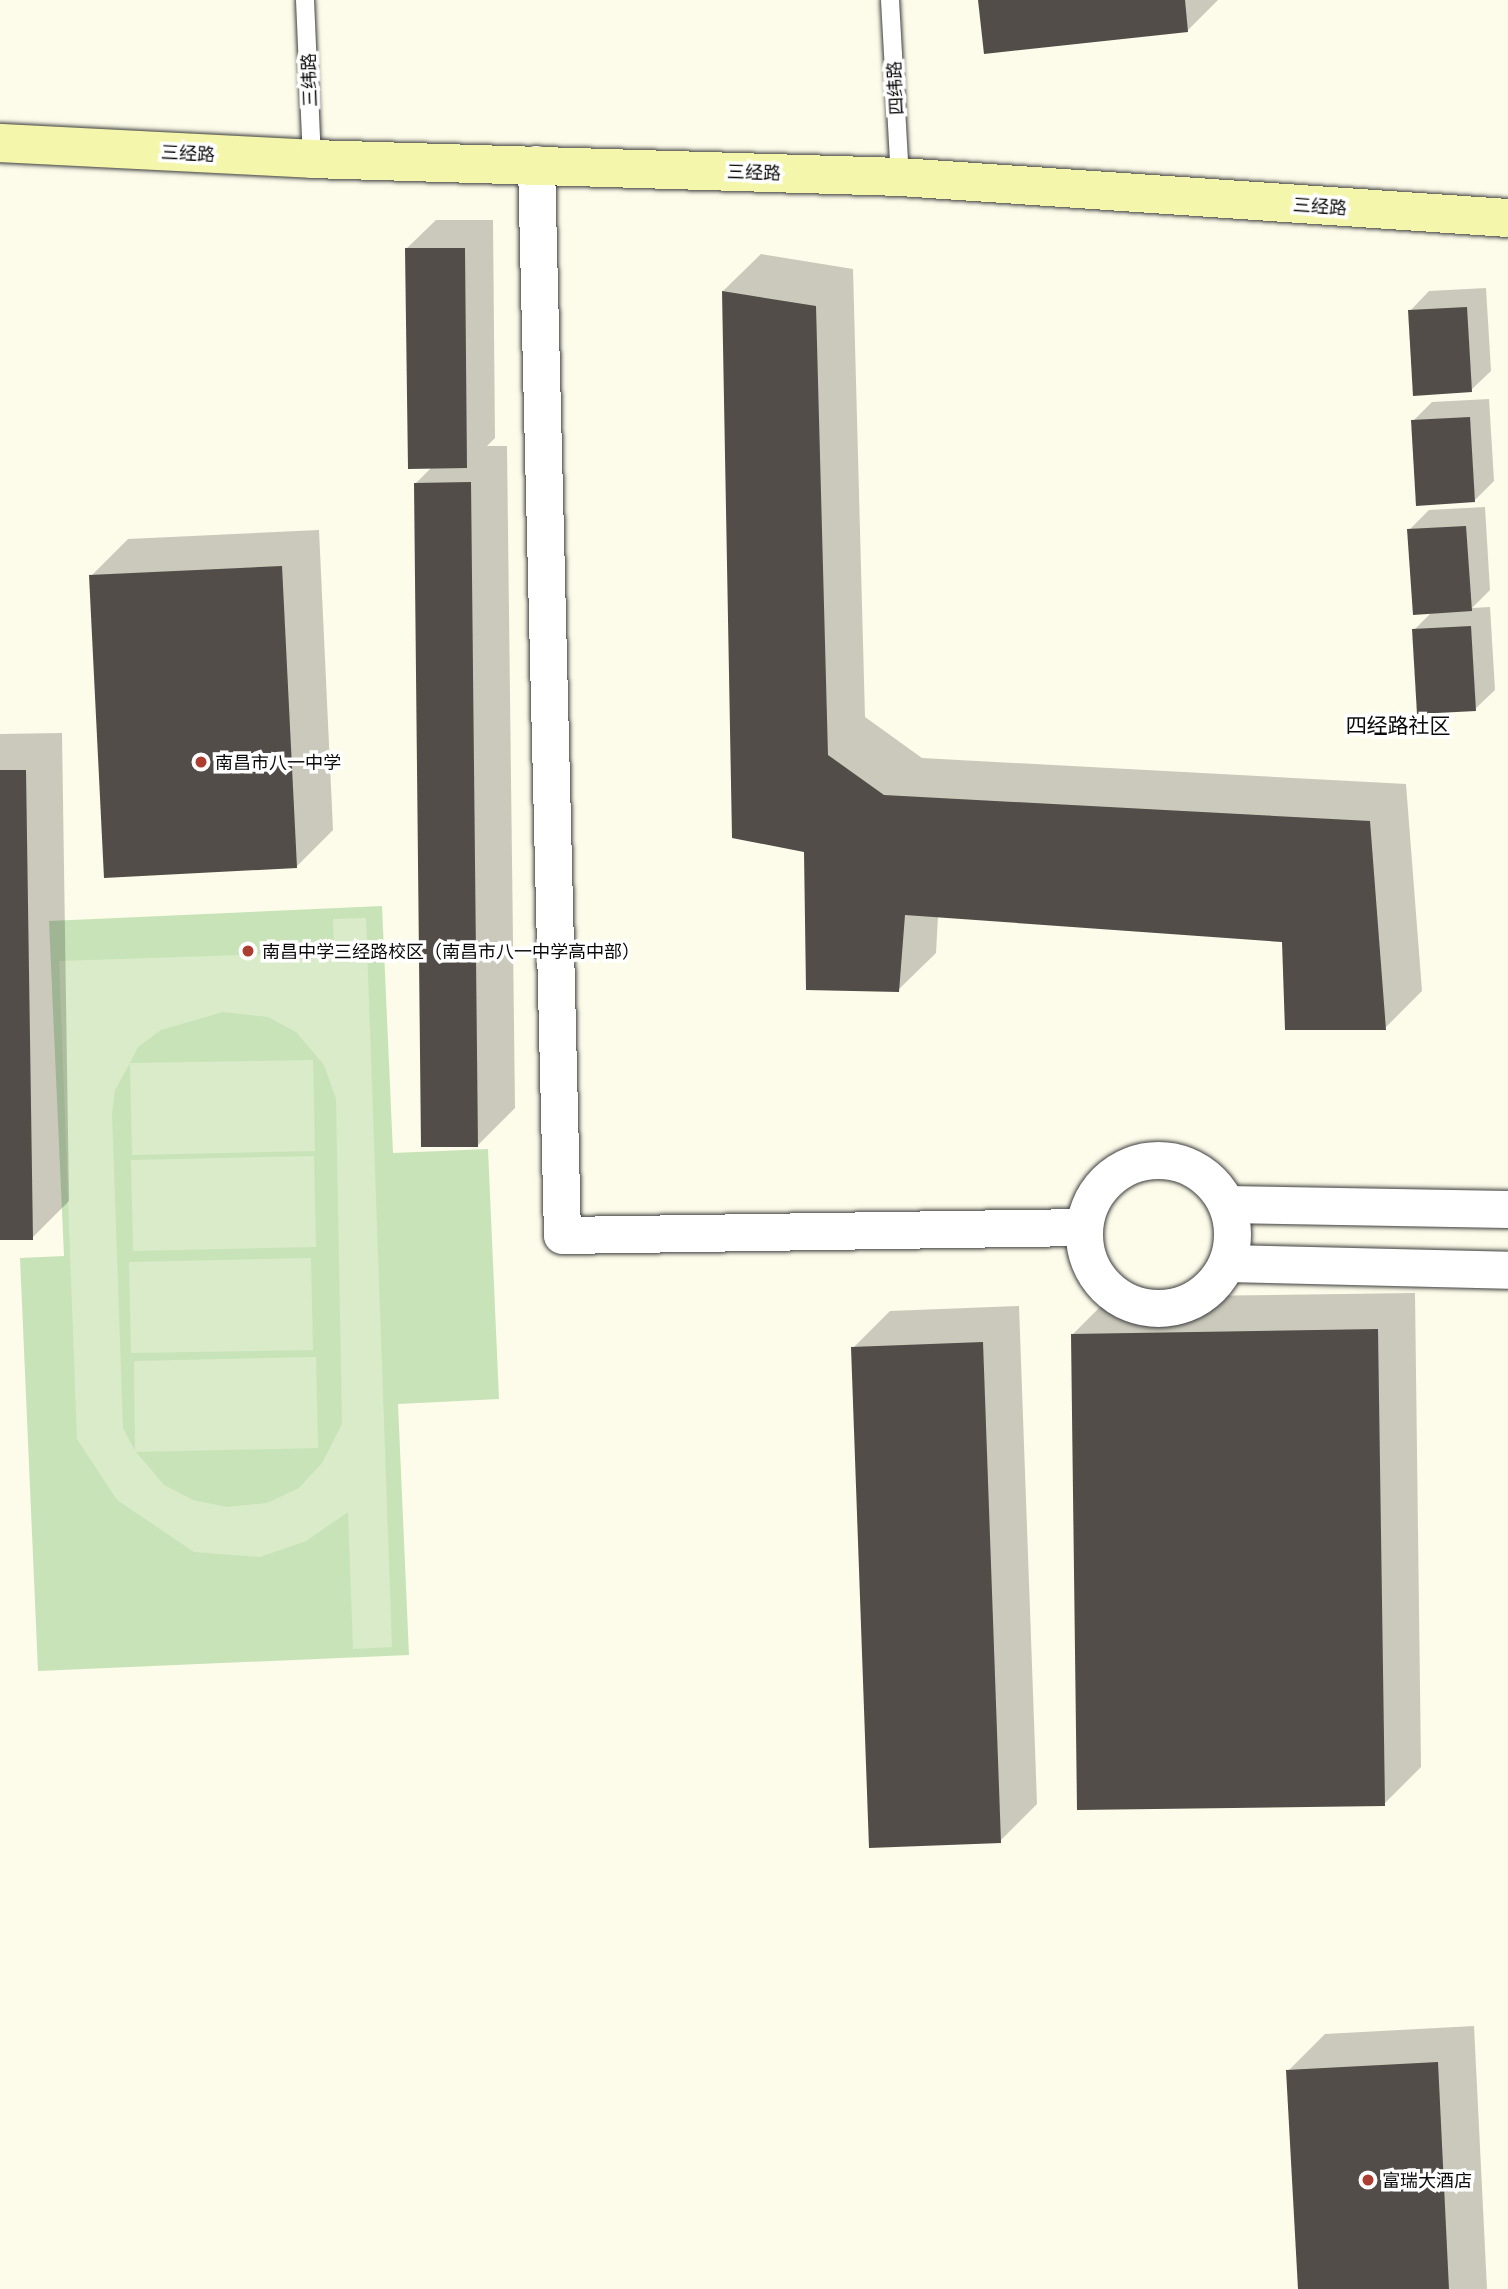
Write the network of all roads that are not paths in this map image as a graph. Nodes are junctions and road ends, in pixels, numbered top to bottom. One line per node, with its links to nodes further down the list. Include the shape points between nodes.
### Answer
1 (305, 0): 4 (lane, 三纬路)
2 (890, 0): 6 (lane, 四纬路)
3 (0, 143): 4 (main road, 三经路)
4 (312, 159): 5 (main road, 三经路)
5 (536, 164): 6 (main road, 三经路); 10 (street, via 562,1235)
6 (900, 177): 7 (main road, 三经路)
7 (1508, 218)
8 (1226, 1204): 9 (street); 10 (street, via 1202,1172 1178,1161 1152,1159 1128,1166 1106,1180 1091,1201); 11 (street, via 1233,1240)
9 (1508, 1209)
10 (1084, 1227): 11 (street, via 1082,1249 1094,1272 1129,1303 1152,1309 1197,1298)
11 (1227, 1263): 12 (street)
12 (1508, 1270)

